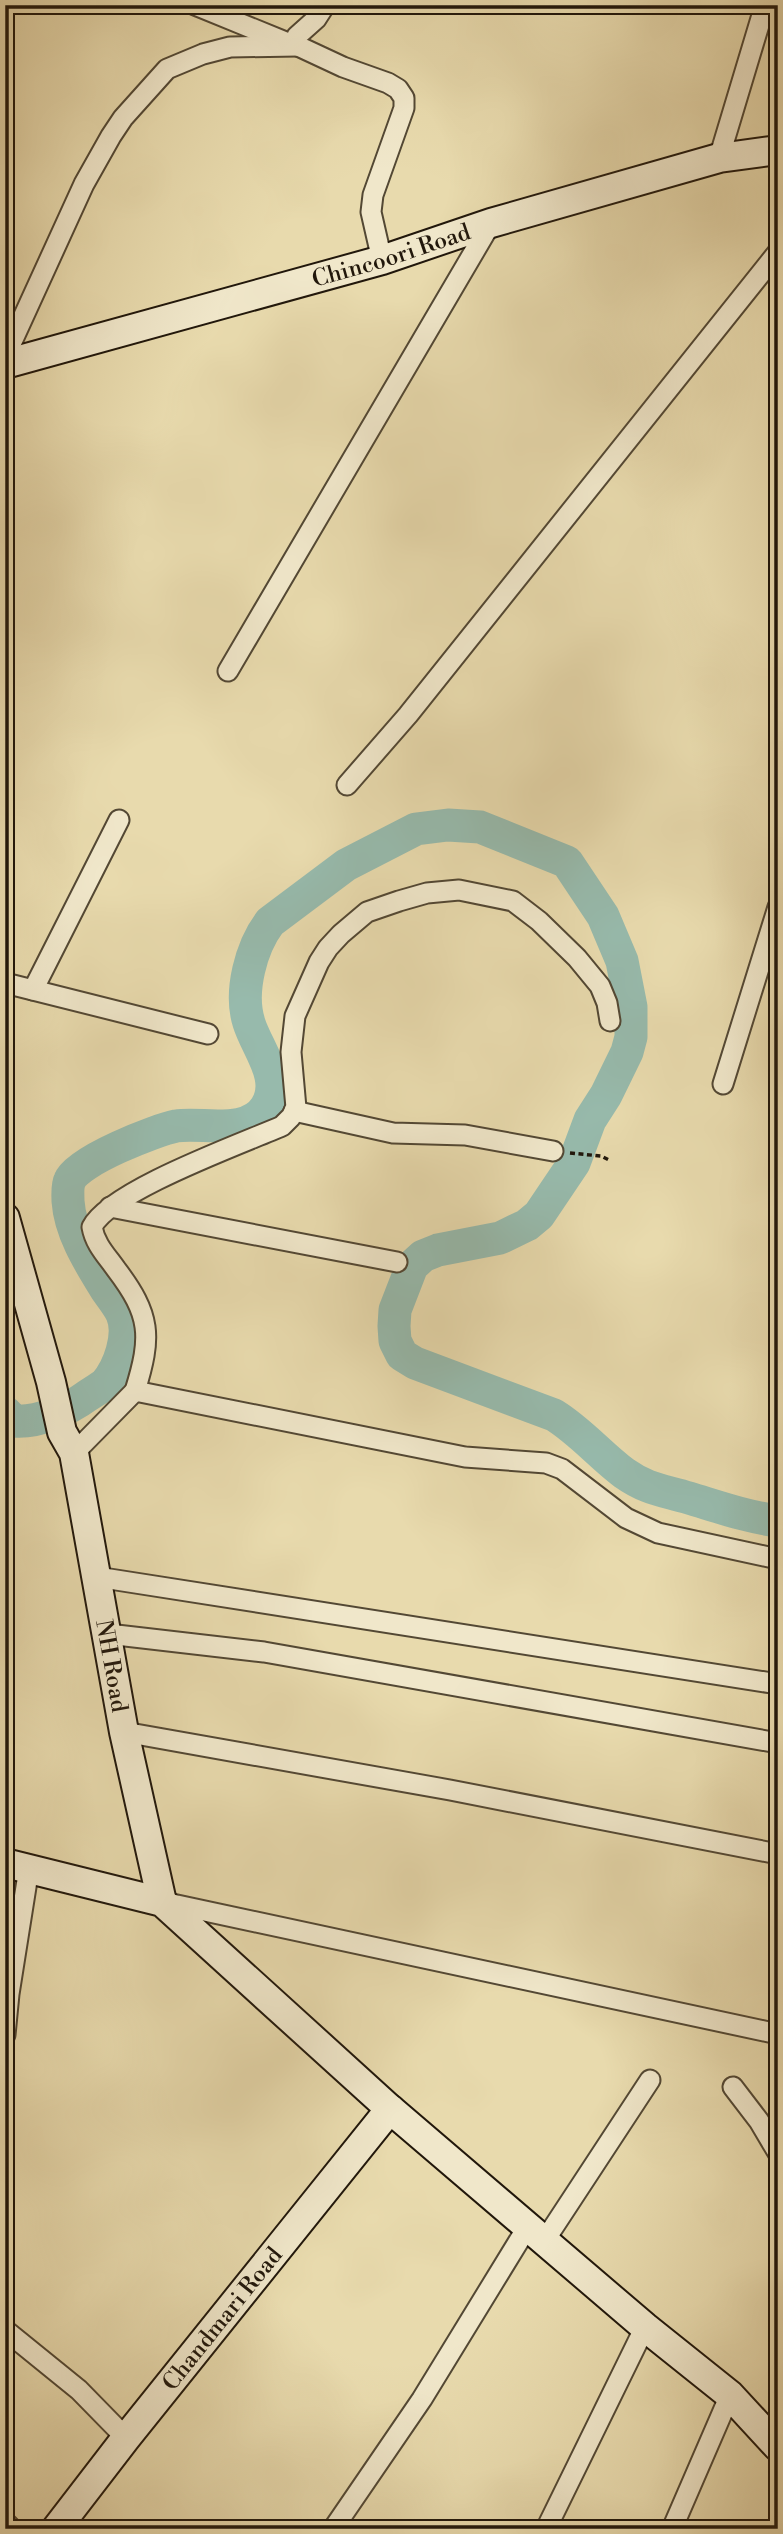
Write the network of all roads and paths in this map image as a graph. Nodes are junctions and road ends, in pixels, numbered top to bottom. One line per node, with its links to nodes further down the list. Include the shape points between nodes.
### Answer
1 (195, 5): 4 (street)
2 (325, 5): 4 (street, via 297,36)
3 (765, 5): 6 (street)
4 (298, 46): 9 (street, via 388,83 404,98 373,195 371,212); 10 (street, via 230,47 167,69 111,136 84,184)
5 (778, 150): 6 (main road, Chincoori Road)
6 (719, 158): 7 (main road, Chincoori Road)
7 (491, 223): 9 (main road, Chincoori Road); 12 (street)
8 (778, 252): 13 (street, via 408,715)
9 (382, 260): 11 (main road, Chincoori Road)
10 (5, 357)
11 (5, 364)
12 (228, 671)
13 (346, 785)
14 (119, 820): 17 (street)
15 (778, 906): 20 (street)
16 (5, 984): 17 (street)
17 (33, 990): 19 (street)
18 (610, 1021): 21 (street, via 600,986 577,958 513,901 459,890 426,893 367,912 334,941 319,962 295,1016)
19 (208, 1034)
20 (723, 1084)
21 (294, 1111): 22 (street, via 393,1133 465,1135); 24 (street, via 282,1126 154,1182)
22 (553, 1151): 23 (path)
23 (609, 1160)
24 (110, 1207): 26 (street); 27 (street, via 92,1227 97,1244 130,1287 146,1321)
25 (5, 1218): 28 (main road, NH Road)
26 (397, 1262)
27 (135, 1391): 28 (street); 29 (street, via 465,1457 546,1463 562,1469 626,1518 658,1533)
28 (68, 1443): 30 (main road, NH Road)
29 (778, 1559)
30 (97, 1577): 31 (main road, NH Road); 32 (street)
31 (108, 1634): 33 (main road, NH Road); 34 (street, via 264,1652)
32 (778, 1684)
33 (124, 1731): 35 (street); 37 (main road, NH Road)
34 (778, 1743)
35 (778, 1854)
36 (17, 1865): 37 (main road); 39 (street, via 19,1946)
37 (162, 1902): 38 (street); 42 (main road)
38 (778, 2034)
39 (5, 2035)
40 (650, 2080): 44 (street)
41 (733, 2087): 43 (street)
42 (390, 2109): 44 (main road); 48 (main road, Chandmari Road)
43 (778, 2153)
44 (536, 2233): 45 (main road); 53 (street)
45 (645, 2327): 47 (main road); 54 (street)
46 (5, 2330): 48 (street, via 79,2390)
47 (730, 2395): 49 (main road); 55 (street)
48 (126, 2438): 52 (main road, Chandmari Road)
49 (778, 2447)
50 (5, 2522): 51 (street)
51 (12, 2529)
52 (56, 2529)
53 (333, 2529)
54 (547, 2529)
55 (672, 2529)

